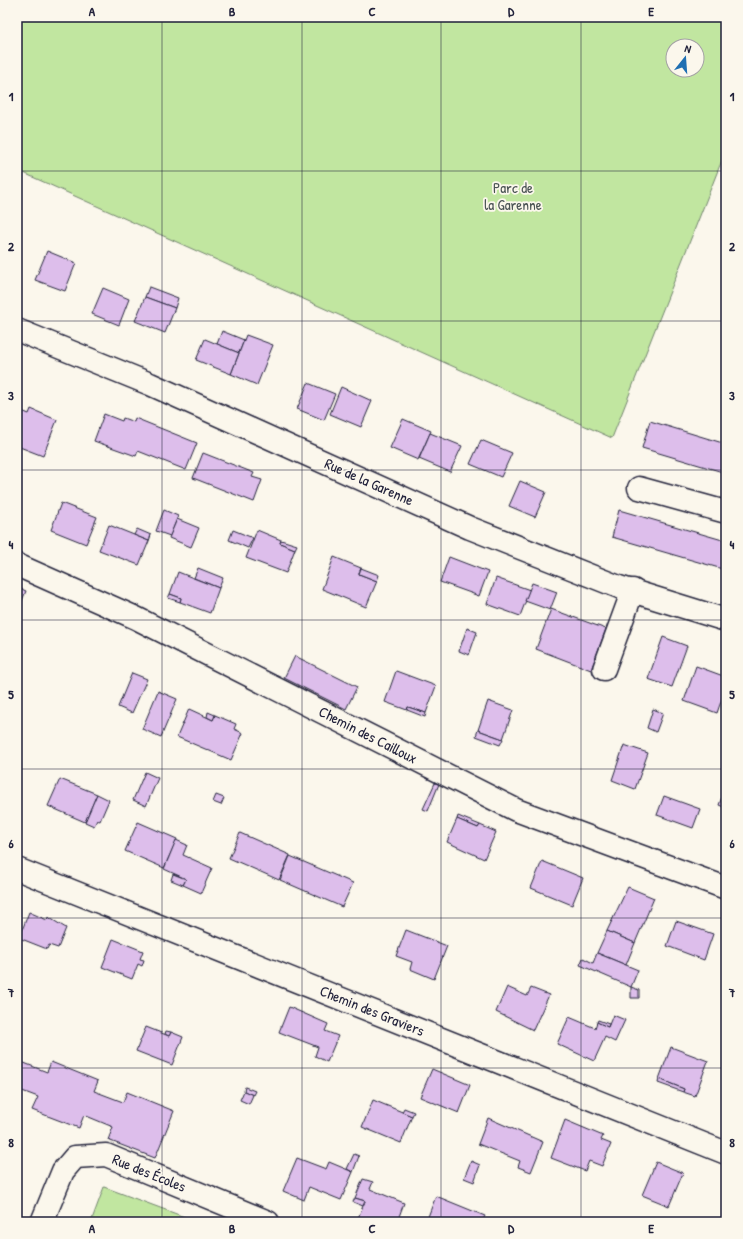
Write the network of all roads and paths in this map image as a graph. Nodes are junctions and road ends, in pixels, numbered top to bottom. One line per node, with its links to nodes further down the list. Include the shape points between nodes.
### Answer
1 (17, 330): 5 (street, Rue de la Garenne, via 150,384 470,528 619,587)
2 (639, 488): 3 (street)
3 (726, 512)
4 (17, 565): 9 (street, Chemin des Cailloux, via 136,618 516,810)
5 (633, 590): 6 (street, Rue de la Garenne); 7 (street)
6 (726, 620)
7 (604, 669)
8 (17, 869): 10 (street, Chemin des Graviers)
9 (726, 888)
10 (726, 1153)
11 (258, 1218): 12 (street, Rue des Écoles, via 106,1155 75,1157 62,1171)
12 (42, 1222)

